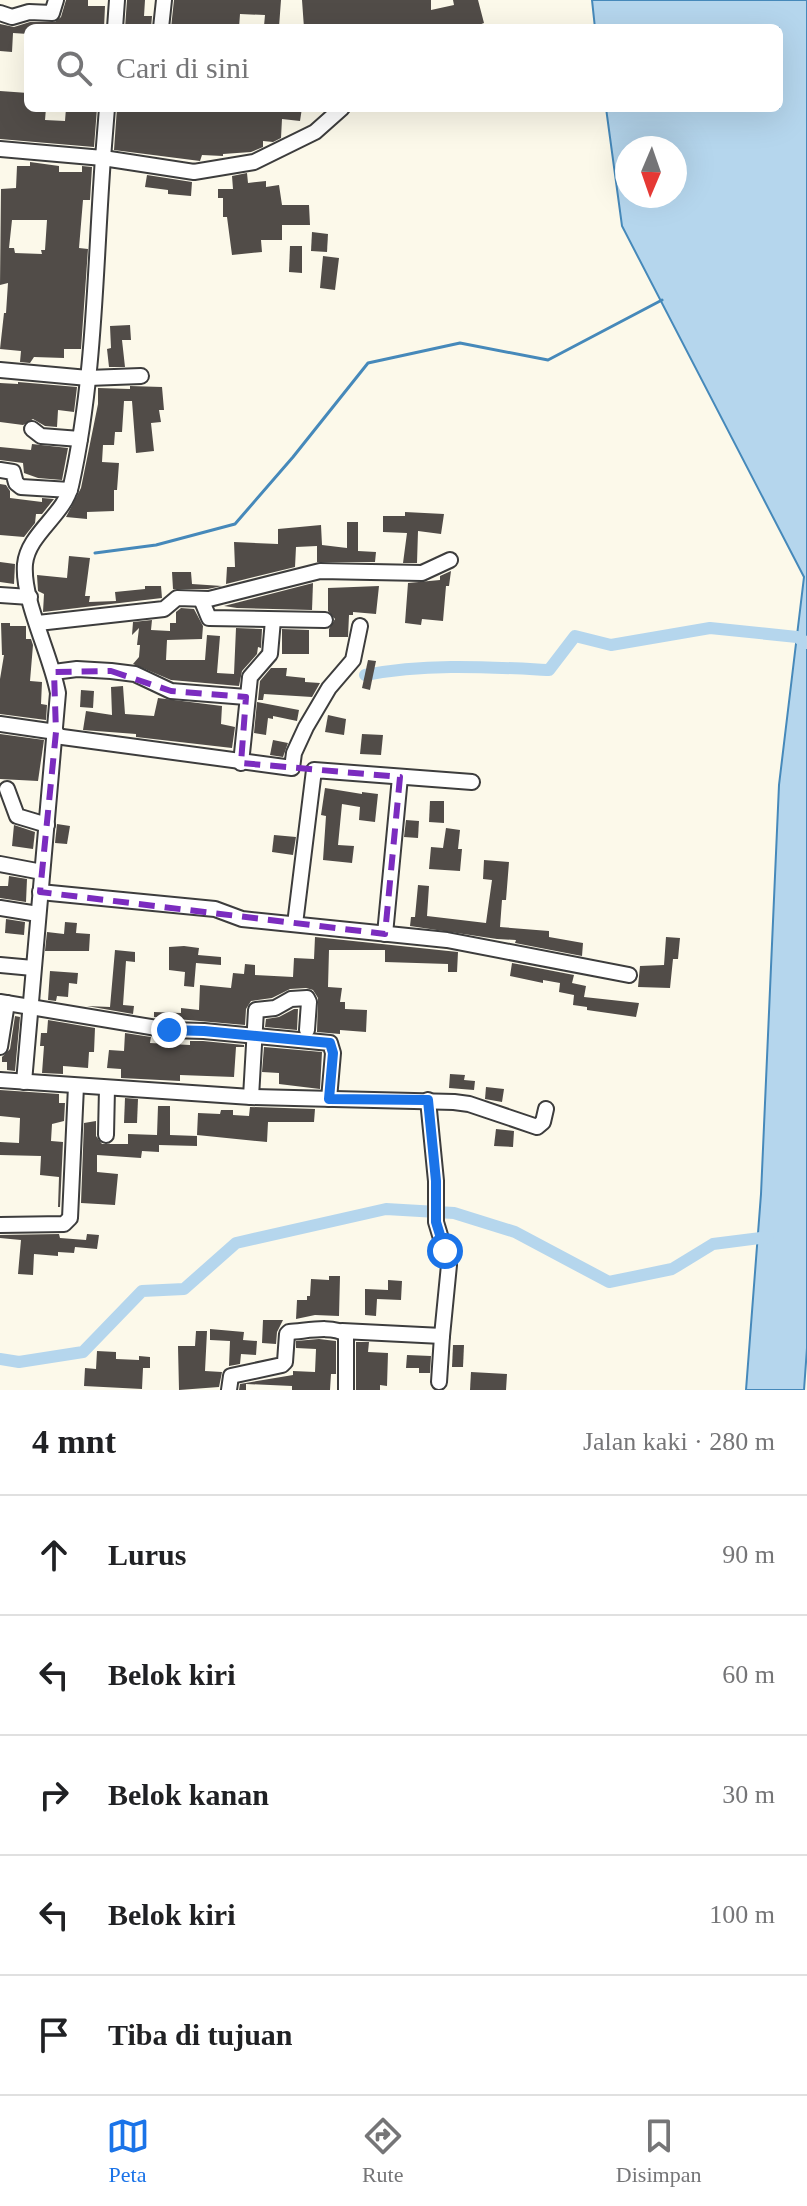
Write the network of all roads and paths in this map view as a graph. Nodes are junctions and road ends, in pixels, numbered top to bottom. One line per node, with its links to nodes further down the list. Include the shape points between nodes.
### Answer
1 (56, 0): 4 (street, via 52,13)
2 (117, 0): 5 (street)
3 (164, 0): 6 (street)
4 (0, 13)
5 (115, 24)
6 (161, 24)
7 (107, 112): 10 (street)
8 (338, 112): 10 (street, via 315,132 254,162 194,172)
9 (0, 149): 10 (street)
10 (103, 158): 13 (street)
11 (0, 370): 13 (street)
12 (141, 376): 13 (street)
13 (88, 378): 15 (street)
14 (32, 429): 15 (street, via 41,436)
15 (80, 439): 17 (street)
16 (0, 470): 17 (street, via 13,472 21,487)
17 (70, 490): 20 (street, via 25,561)
18 (450, 560): 21 (street, via 422,573 320,571)
19 (0, 595): 20 (street)
20 (30, 597): 24 (street)
21 (201, 599): 22 (street, via 209,618); 24 (street, via 177,598 164,609)
22 (273, 620): 23 (street); 27 (street, via 270,654 251,673)
23 (325, 620)
24 (38, 623): 26 (street)
25 (360, 626): 31 (street, via 353,660 306,727)
26 (54, 672): 27 (street, via 135,674 171,691); 29 (street)
27 (246, 697): 30 (street)
28 (0, 724): 29 (street)
29 (56, 734): 30 (street); 36 (street)
30 (241, 763): 31 (street)
31 (292, 768): 32 (street)
32 (314, 770): 33 (street); 42 (street)
33 (400, 777): 34 (street); 43 (street)
34 (472, 782)
35 (7, 789): 36 (street, via 15,814)
36 (47, 825): 38 (street)
37 (0, 864): 38 (street)
38 (42, 872): 39 (street)
39 (40, 892): 41 (street); 42 (street, via 215,909 242,919)
40 (0, 908): 41 (street)
41 (38, 914): 45 (street)
42 (295, 924): 43 (street)
43 (385, 934): 46 (street, via 447,940)
44 (0, 965): 45 (street)
45 (33, 968): 48 (street)
46 (629, 975)
47 (3, 1003): 48 (street); 51 (street)
48 (30, 1009): 50 (street, via 169,1030); 53 (street)
49 (307, 1030): 50 (street, via 309,1002 304,997 256,1010)
50 (254, 1035): 56 (street); 57 (street, via 330,1043)
51 (0, 1047)
52 (0, 1080): 53 (street)
53 (24, 1082): 54 (street)
54 (76, 1086): 55 (street); 61 (street, via 70,1218 64,1224)
55 (107, 1088): 56 (street); 60 (street)
56 (251, 1097): 57 (street)
57 (329, 1099): 58 (street)
58 (428, 1100): 59 (street, via 469,1104 537,1127); 63 (street, via 436,1222 449,1265)
59 (546, 1109)
60 (106, 1135)
61 (0, 1225)
62 (342, 1331): 63 (street); 65 (street, via 289,1332 282,1365 231,1376); 66 (street, via 347,1340)
63 (442, 1336): 64 (street)
64 (439, 1382)
65 (229, 1390)
66 (346, 1390)

